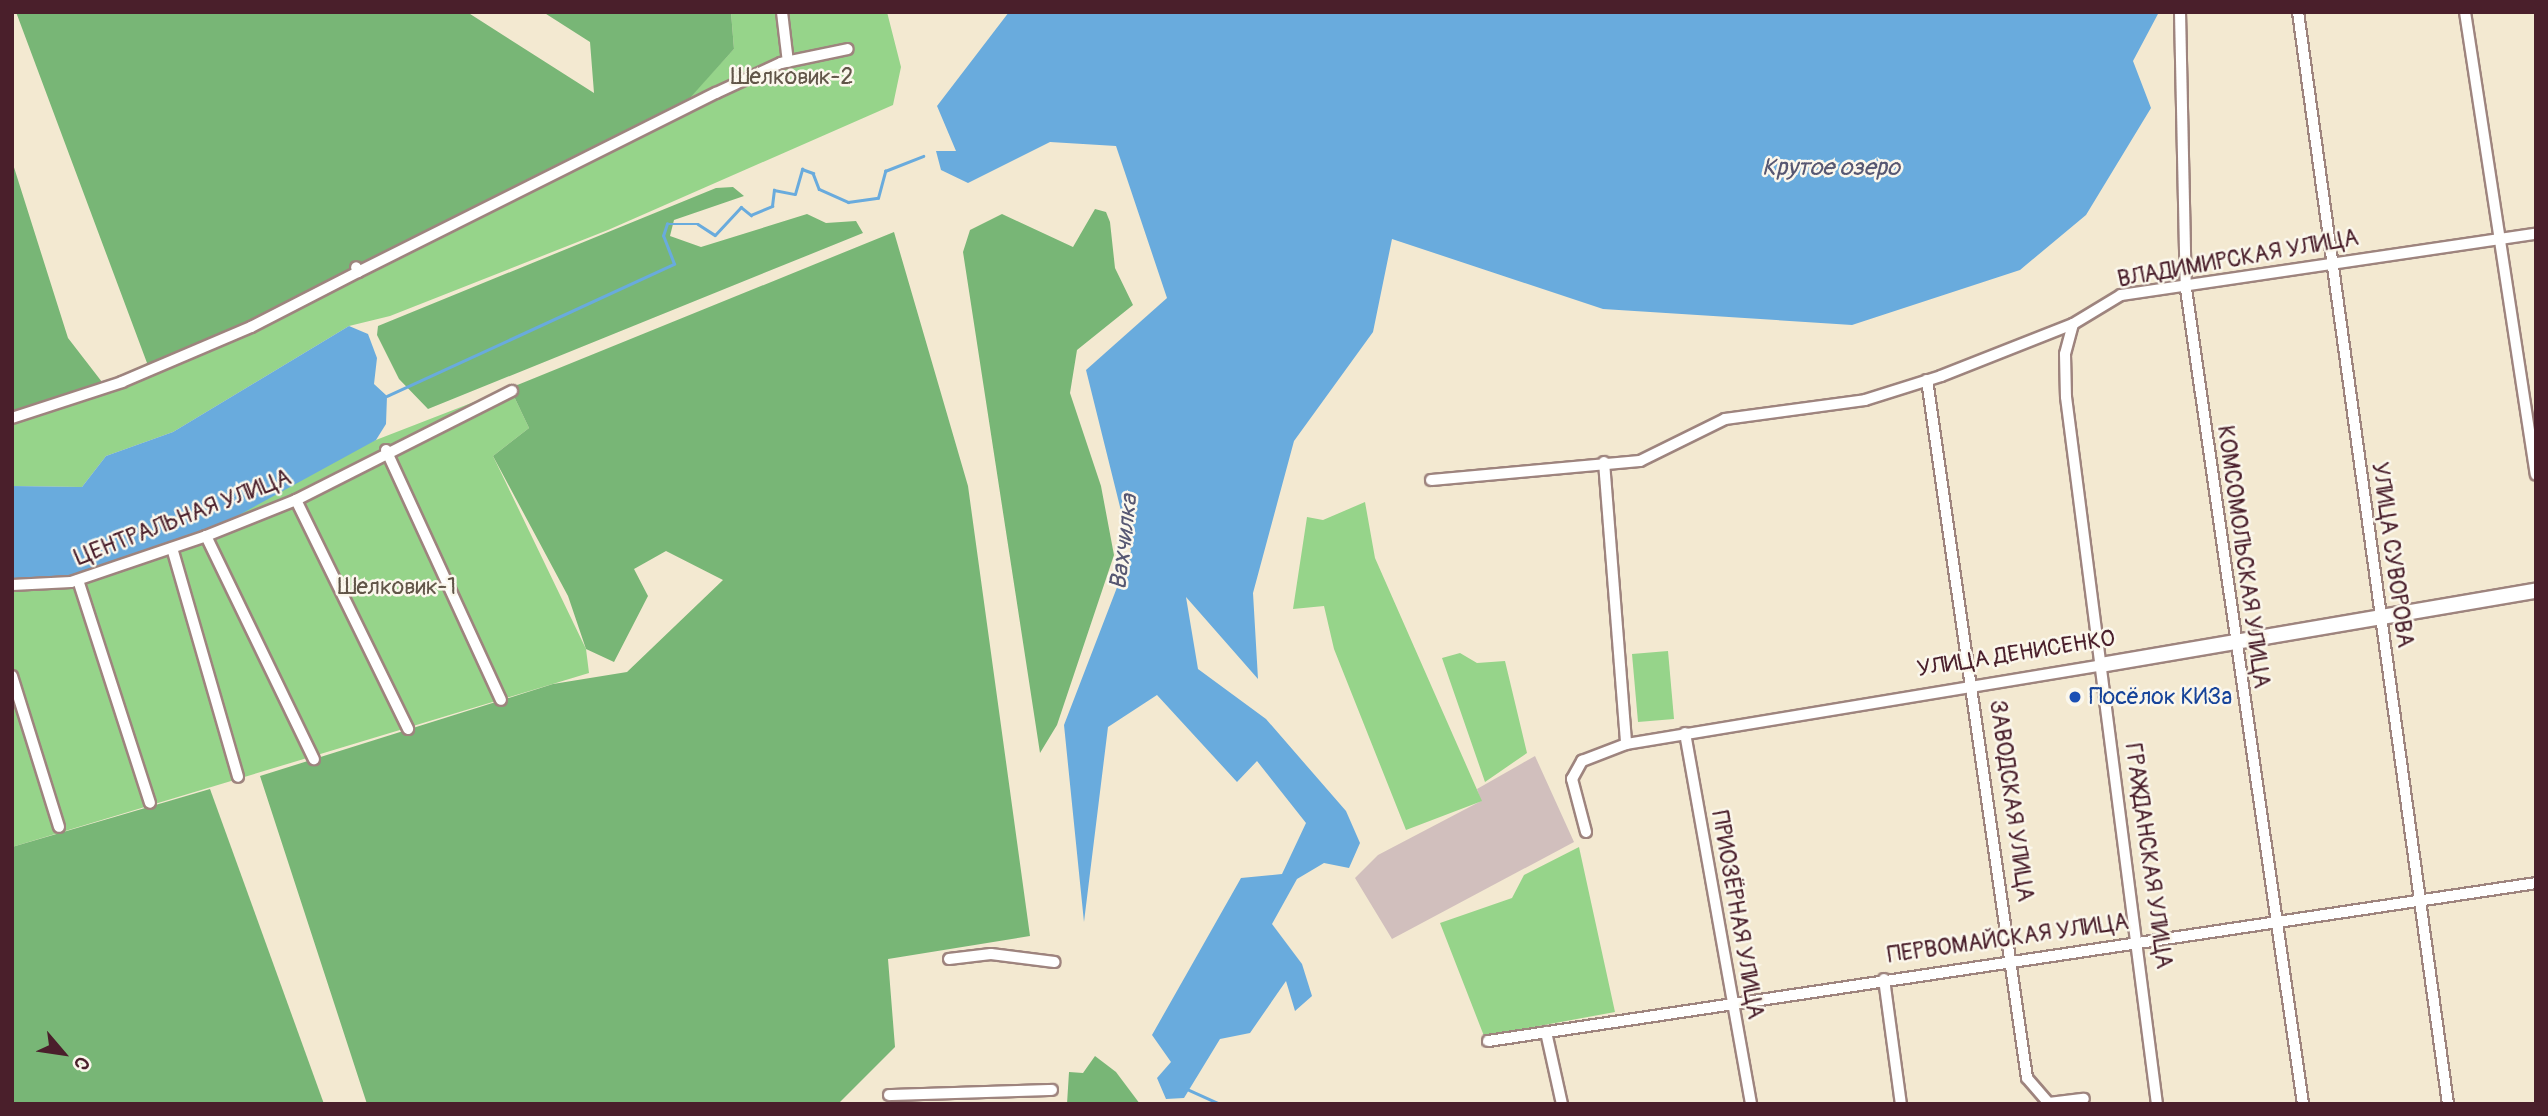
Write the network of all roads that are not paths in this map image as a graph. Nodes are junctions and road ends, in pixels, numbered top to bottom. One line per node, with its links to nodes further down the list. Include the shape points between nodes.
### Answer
1 (782, 12): 6 (street)
2 (2180, 12): 10 (street, КОМСОМОЛЬСКАЯ УЛИЦА)
3 (2298, 12): 9 (street, УЛИЦА СУВОРОВА)
4 (2465, 12): 8 (street)
5 (848, 49): 6 (street)
6 (788, 62): 14 (street, via 188,354)
7 (2536, 234): 8 (street, ВЛАДИМИРСКАЯ УЛИЦА)
8 (2502, 240): 9 (street, ВЛАДИМИРСКАЯ УЛИЦА); 17 (street)
9 (2330, 264): 10 (street, ВЛАДИМИРСКАЯ УЛИЦА); 25 (street, УЛИЦА СУВОРОВА)
10 (2186, 289): 11 (street, ВЛАДИМИРСКАЯ УЛИЦА, via 2121,295); 26 (street, КОМСОМОЛЬСКАЯ УЛИЦА)
11 (2073, 324): 12 (street, ВЛАДИМИРСКАЯ УЛИЦА); 27 (street, ГРАЖДАНСКАЯ УЛИЦА, via 2065,354 2066,397)
12 (1927, 380): 16 (street, ВЛАДИМИРСКАЯ УЛИЦА, via 1865,400 1725,419 1640,461); 29 (street, ЗАВОДСКАЯ УЛИЦА)
13 (512, 391): 15 (street, ЦЕНТРАЛЬНАЯ УЛИЦА)
14 (12, 418)
15 (386, 450): 19 (street, ЦЕНТРАЛЬНАЯ УЛИЦА); 30 (street)
16 (1604, 462): 18 (street, ВЛАДИМИРСКАЯ УЛИЦА); 33 (street)
17 (2536, 475)
18 (1431, 480)
19 (296, 500): 20 (street, ЦЕНТРАЛЬНАЯ УЛИЦА); 31 (street)
20 (206, 536): 21 (street, ЦЕНТРАЛЬНАЯ УЛИЦА); 34 (street)
21 (172, 548): 22 (street, ЦЕНТРАЛЬНАЯ УЛИЦА); 35 (street)
22 (78, 580): 23 (street, ЦЕНТРАЛЬНАЯ УЛИЦА); 36 (street)
23 (12, 585)
24 (2536, 591): 25 (street, УЛИЦА ДЕНИСЕНКО)
25 (2381, 617): 26 (street, УЛИЦА ДЕНИСЕНКО); 40 (street, УЛИЦА СУВОРОВА)
26 (2233, 640): 27 (street, УЛИЦА ДЕНИСЕНКО); 41 (street, КОМСОМОЛЬСКАЯ УЛИЦА)
27 (2101, 665): 29 (street, УЛИЦА ДЕНИСЕНКО); 42 (street, ГРАЖДАНСКАЯ УЛИЦА)
28 (12, 676): 37 (street)
29 (1973, 684): 32 (street, УЛИЦА ДЕНИСЕНКО); 45 (street, ЗАВОДСКАЯ УЛИЦА)
30 (501, 700)
31 (408, 729)
32 (1685, 733): 33 (street, УЛИЦА ДЕНИСЕНКО); 47 (street, ПРИОЗЁРНАЯ УЛИЦА)
33 (1626, 744): 38 (street, УЛИЦА ДЕНИСЕНКО, via 1582,761 1572,779)
34 (314, 759)
35 (239, 777)
36 (150, 803)
37 (59, 827)
38 (1586, 832)
39 (2536, 883): 40 (street, ПЕРВОМАЙСКАЯ УЛИЦА)
40 (2416, 900): 41 (street, ПЕРВОМАЙСКАЯ УЛИЦА); 58 (street, УЛИЦА СУВОРОВА)
41 (2274, 924): 42 (street, ПЕРВОМАЙСКАЯ УЛИЦА); 57 (street, КОМСОМОЛЬСКАЯ УЛИЦА)
42 (2139, 941): 45 (street, ПЕРВОМАЙСКАЯ УЛИЦА); 56 (street, ГРАЖДАНСКАЯ УЛИЦА)
43 (948, 959): 44 (street, via 991,954)
44 (1054, 962)
45 (2012, 962): 46 (street, ПЕРВОМАЙСКАЯ УЛИЦА); 52 (street, ЗАВОДСКАЯ УЛИЦА, via 2027,1078 2049,1103)
46 (1884, 979): 47 (street, ПЕРВОМАЙСКАЯ УЛИЦА); 55 (street)
47 (1731, 1001): 48 (street, ПЕРВОМАЙСКАЯ УЛИЦА); 54 (street, ПРИОЗЁРНАЯ УЛИЦА)
48 (1546, 1032): 49 (street, ПЕРВОМАЙСКАЯ УЛИЦА); 53 (street)
49 (1488, 1041)
50 (1052, 1090): 51 (street)
51 (889, 1095)
52 (2084, 1099)
53 (1562, 1104)
54 (1751, 1104)
55 (1901, 1104)
56 (2157, 1104)
57 (2302, 1104)
58 (2448, 1104)

